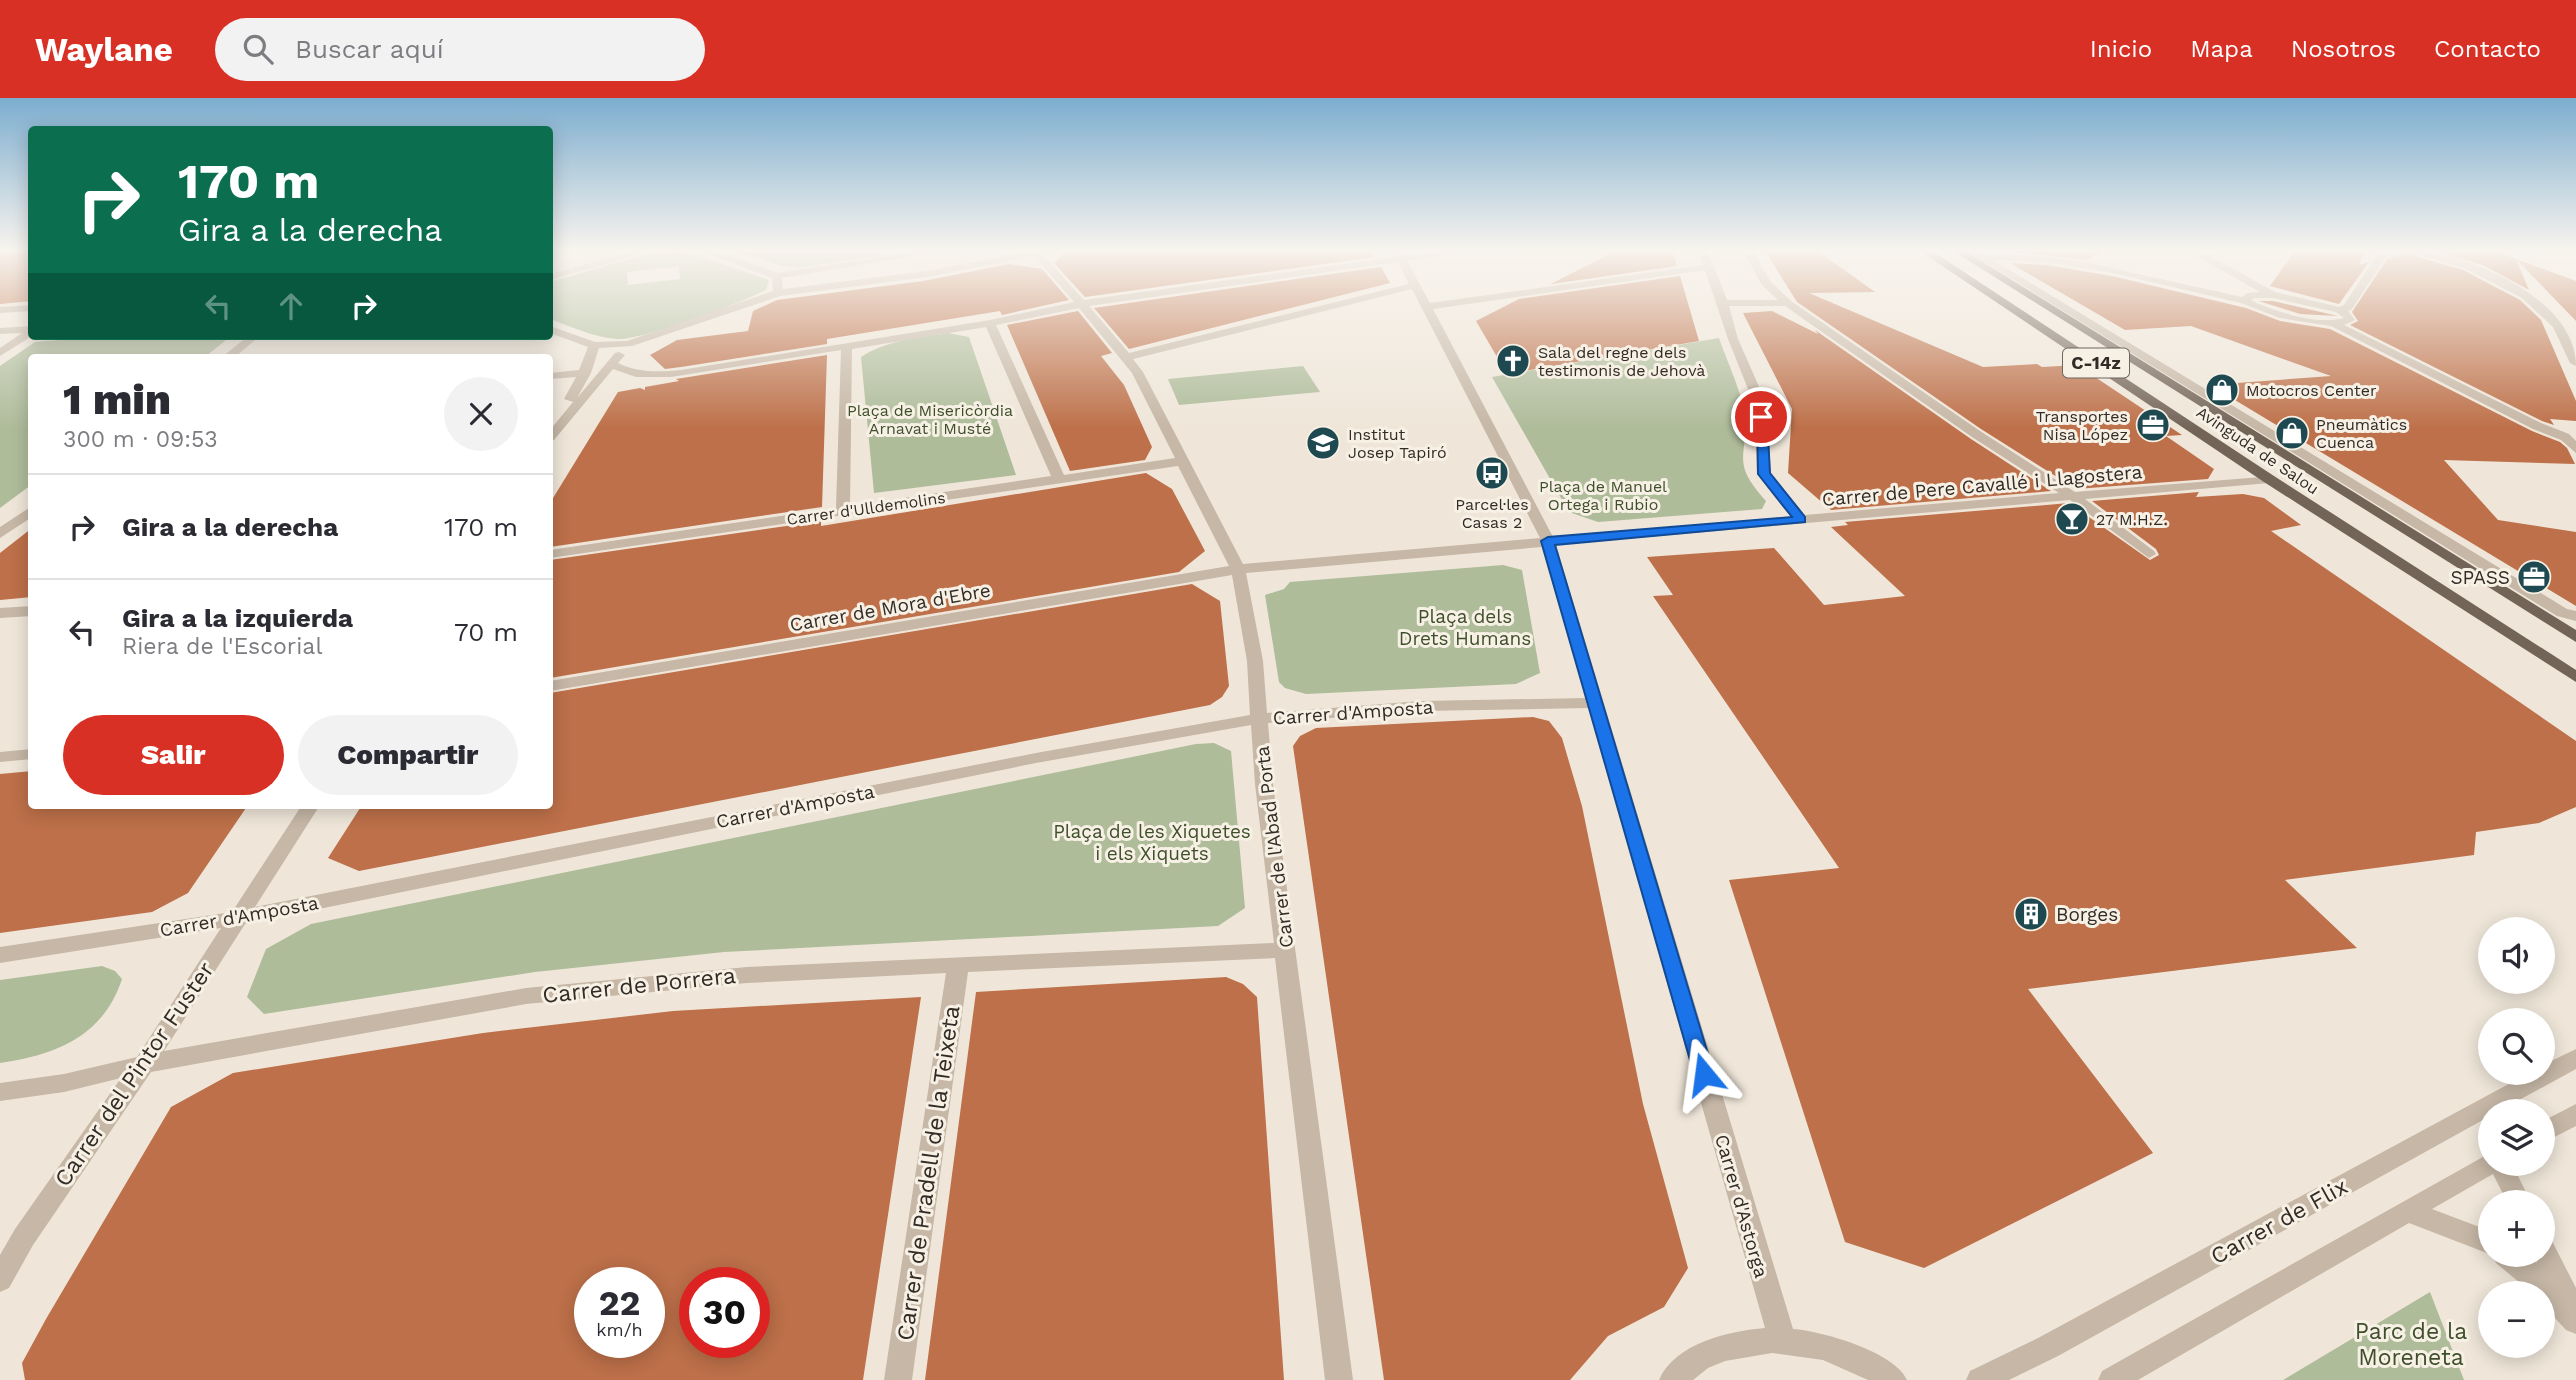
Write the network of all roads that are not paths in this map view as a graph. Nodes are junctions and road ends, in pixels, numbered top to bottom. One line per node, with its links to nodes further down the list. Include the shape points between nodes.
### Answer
1 (731, 309): 23 (street)
2 (1058, 309): 16 (street)
3 (1085, 309): 28 (street, Carrer de l'Abad Porta)
4 (1320, 309): 28 (street)
5 (1428, 309): 45 (street, Carrer d'Astorga)
6 (1725, 309): 43 (street, via 1761,417 1764,474)
7 (1795, 309): 40 (street)
8 (2012, 309): 39 (main road, Avinguda de Salou / C-14z)
9 (2051, 309): 52 (main road, C-14z)
10 (2064, 309): 51 (street, Avinguda de Salou, via 2471,560)
11 (2263, 309): 17 (street)
12 (2335, 309): 15 (street)
13 (2343, 309): 15 (street)
14 (2543, 309): 29 (street, via 2559,327)
15 (2340, 310): 17 (street, via 2350,320)
16 (990, 323): 25 (street); 38 (street)
17 (2335, 325): 35 (street, via 2537,426)
18 (28, 330): 20 (street)
19 (553, 330): 24 (street)
20 (0, 331)
21 (28, 333): 26 (street)
22 (250, 340): 27 (street)
23 (628, 344): 24 (street); 30 (street)
24 (594, 345): 31 (street)
25 (847, 345): 30 (street, via 652,376 628,373); 41 (street)
26 (0, 353)
27 (233, 354)
28 (1126, 357): 37 (street, Carrer de l'Abad Porta)
29 (2576, 363)
30 (611, 364): 33 (street)
31 (584, 373): 32 (street); 33 (street)
32 (553, 376)
33 (560, 422): 34 (street)
34 (553, 432)
35 (2570, 436): 36 (street)
36 (2576, 449)
37 (1183, 461): 38 (street, Carrer d'Ulldemolins); 48 (street, Carrer de l'Abad Porta)
38 (1059, 479): 41 (street, Carrer d'Ulldemolins)
39 (2269, 479): 40 (street, Carrer de Pere Cavallé i Llagostera); 53 (main road, Avinguda de Salou / C-14z)
40 (2074, 497): 43 (street, Carrer de Pere Cavallé i Llagostera); 47 (street)
41 (843, 511): 46 (street, Carrer d'Ulldemolins)
42 (28, 513): 44 (street)
43 (1801, 520): 45 (street, Carrer de Pere Cavallé i Llagostera)
44 (0, 534)
45 (1548, 541): 48 (street, Carrer de Pere Cavallé i Llagostera); 55 (street, Carrer d'Astorga)
46 (553, 554)
47 (2149, 554)
48 (1238, 569): 54 (street, Carrer de Mora d'Ebre); 56 (street, Carrer de l'Abad Porta, via 1255,661)
49 (28, 611): 50 (street)
50 (0, 613)
51 (2576, 617)
52 (2576, 637)
53 (2576, 677)
54 (553, 685)
55 (1595, 703): 56 (street, Carrer d'Amposta, via 1421,706); 79 (street, Carrer d'Astorga)
56 (1259, 719): 60 (street, Carrer d'Amposta, via 1036,758); 61 (street, Carrer de l'Abad Porta)
57 (28, 754): 58 (street)
58 (0, 757)
59 (308, 809): 60 (street, Carrer del Pintor Fuster)
60 (238, 918): 62 (street, Carrer d'Amposta); 65 (street, Carrer del Pintor Fuster)
61 (1286, 950): 63 (street, Carrer de Porrera); 81 (street, Carrer de l'Abad Porta)
62 (0, 955)
63 (958, 965): 65 (street, Carrer de Porrera, via 747,975 526,996); 80 (street, Carrer de Pradell de la Teixeta)
64 (2576, 1058): 84 (street, Carrer de Flix)
65 (144, 1064): 66 (street, Carrer de Porrera); 71 (street, Carrer del Pintor Fuster)
66 (0, 1092)
67 (2576, 1114): 68 (street)
68 (2555, 1126)
69 (2478, 1170): 70 (street)
70 (2407, 1211): 72 (street); 85 (street)
71 (24, 1237): 73 (street, Carrer del Pintor Fuster); 76 (street, Carrer del Pintor Fuster)
72 (2478, 1238)
73 (0, 1266)
74 (2522, 1267): 78 (street)
75 (2552, 1267): 77 (street)
76 (0, 1280)
77 (2576, 1315)
78 (2576, 1321)
79 (1782, 1339): 82 (street, via 1724,1347 1695,1360); 83 (street, via 1849,1356)
80 (898, 1380)
81 (1339, 1380)
82 (1673, 1380)
83 (1893, 1380)
84 (1980, 1380)
85 (2112, 1380)

